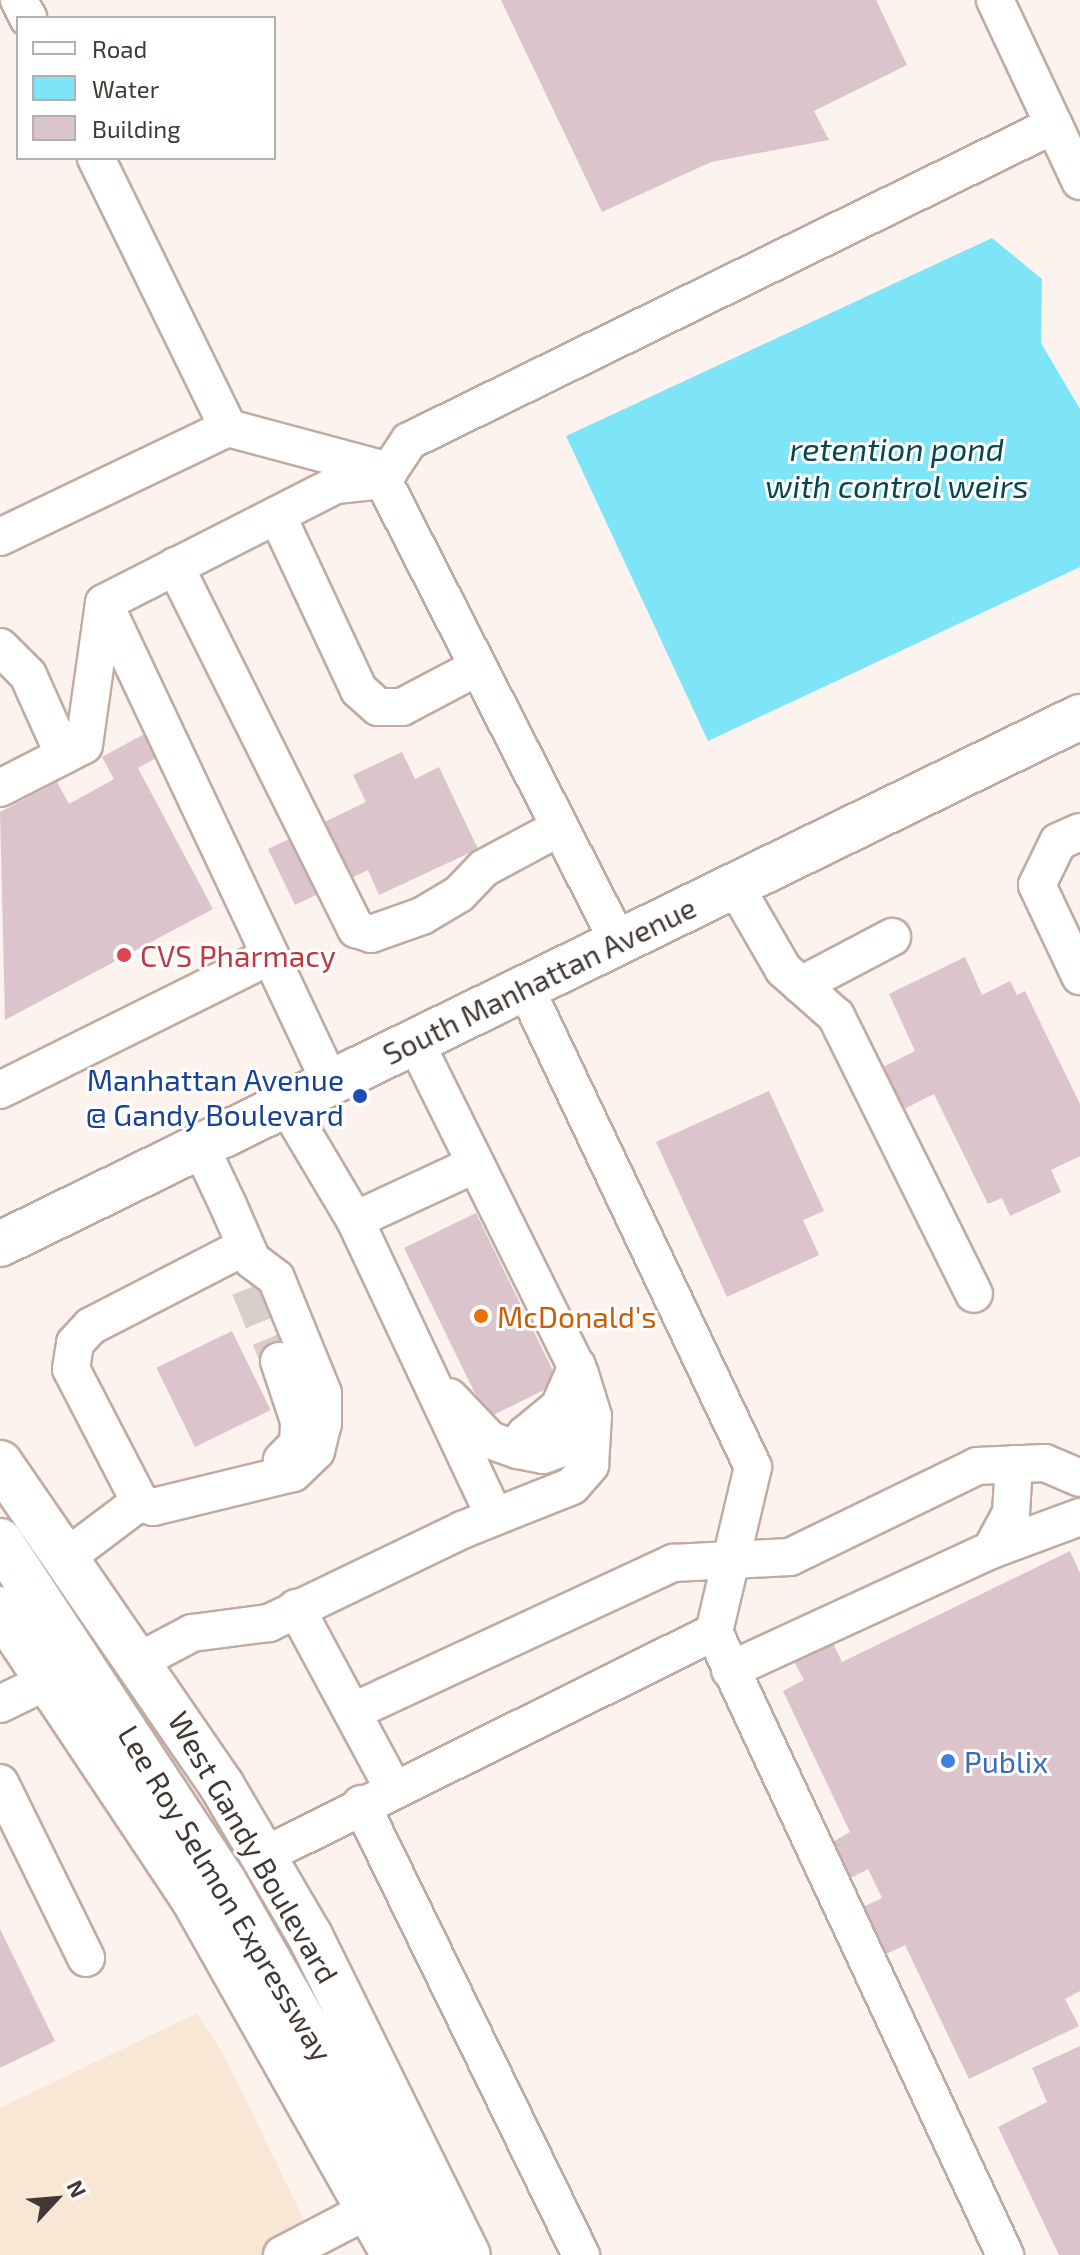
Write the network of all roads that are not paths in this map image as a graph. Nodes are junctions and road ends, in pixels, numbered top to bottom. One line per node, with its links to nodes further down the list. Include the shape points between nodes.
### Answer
1 (995, 0): 2 (street)
2 (1054, 125): 4 (street); 6 (street, via 409,441)
3 (97, 160): 5 (street)
4 (1080, 181)
5 (228, 428): 6 (street); 8 (street)
6 (386, 476): 7 (street, via 336,485); 12 (street)
7 (277, 515): 9 (street); 12 (street, via 359,690 378,707 402,707)
8 (0, 537)
9 (175, 566): 10 (street); 16 (street, via 356,929 371,934 422,916 459,894 484,868)
10 (104, 603): 14 (street, via 84,745); 21 (street)
11 (0, 647): 14 (street, via 28,675)
12 (478, 667): 16 (street)
13 (1080, 717): 18 (main road, South Manhattan Avenue)
14 (64, 755): 15 (street)
15 (0, 788)
16 (559, 828): 20 (street)
17 (1080, 832): 22 (street, via 1058,842 1037,885)
18 (734, 884): 20 (main road, South Manhattan Avenue); 23 (street, via 783,969)
19 (892, 937): 23 (street)
20 (618, 941): 24 (main road, South Manhattan Avenue)
21 (266, 958): 26 (street); 27 (street)
22 (1080, 976)
23 (801, 985): 34 (street, via 836,1016)
24 (525, 987): 25 (main road, South Manhattan Avenue); 49 (street, via 753,1467)
25 (415, 1041): 26 (main road, South Manhattan Avenue); 30 (street)
26 (330, 1082): 28 (main road, South Manhattan Avenue)
27 (0, 1090)
28 (286, 1104): 29 (main road, South Manhattan Avenue); 31 (street)
29 (200, 1146): 32 (main road, South Manhattan Avenue); 33 (street)
30 (476, 1164): 31 (street); 37 (street)
31 (355, 1220): 36 (street)
32 (0, 1244)
33 (249, 1265): 41 (street, via 276,1278 323,1393 323,1423 307,1467); 42 (street, via 91,1326 75,1343 71,1369)
34 (974, 1294)
35 (279, 1361): 41 (street, via 299,1421 298,1444)
36 (428, 1376): 37 (street, via 490,1440 543,1455 565,1447); 44 (street)
37 (585, 1392): 44 (street, via 590,1465 572,1486)
38 (0, 1463): 48 (main road, West Gandy Boulevard)
39 (1014, 1464): 40 (street, via 1045,1463); 47 (street, via 1011,1513); 49 (street, via 977,1466 790,1557)
40 (1080, 1478)
41 (255, 1479): 42 (street, via 153,1507)
42 (140, 1502): 48 (street)
43 (0, 1511): 63 (main road, via 166,1751 207,1797 314,1983 389,2132)
44 (495, 1517): 50 (street)
45 (1080, 1517): 47 (street)
46 (0, 1541): 67 (main road, Lee Roy Selmon Expressway, via 224,1882)
47 (991, 1550): 55 (street)
48 (68, 1556): 54 (main road, West Gandy Boulevard)
49 (730, 1562): 52 (street); 57 (street, via 673,1563)
50 (296, 1608): 54 (street, via 269,1623 192,1633); 57 (street)
51 (0, 1609): 66 (main road, Lee Roy Selmon Expressway, via 193,1898)
52 (714, 1632): 55 (street); 59 (street)
53 (0, 1634): 56 (main road)
54 (141, 1660): 61 (main road, West Gandy Boulevard)
55 (730, 1670): 70 (street)
56 (19, 1695): 64 (main road, via 252,2025)
57 (354, 1711): 59 (street)
58 (0, 1783): 62 (street)
59 (393, 1788): 60 (street)
60 (361, 1804): 61 (street); 69 (street)
61 (263, 1856): 63 (main road, West Gandy Boulevard)
62 (86, 1958)
63 (420, 2155): 68 (main road, West Gandy Boulevard)
64 (364, 2236): 65 (street)
65 (282, 2255)
66 (394, 2255)
67 (436, 2255)
68 (468, 2255)
69 (581, 2255)
70 (1005, 2255)

